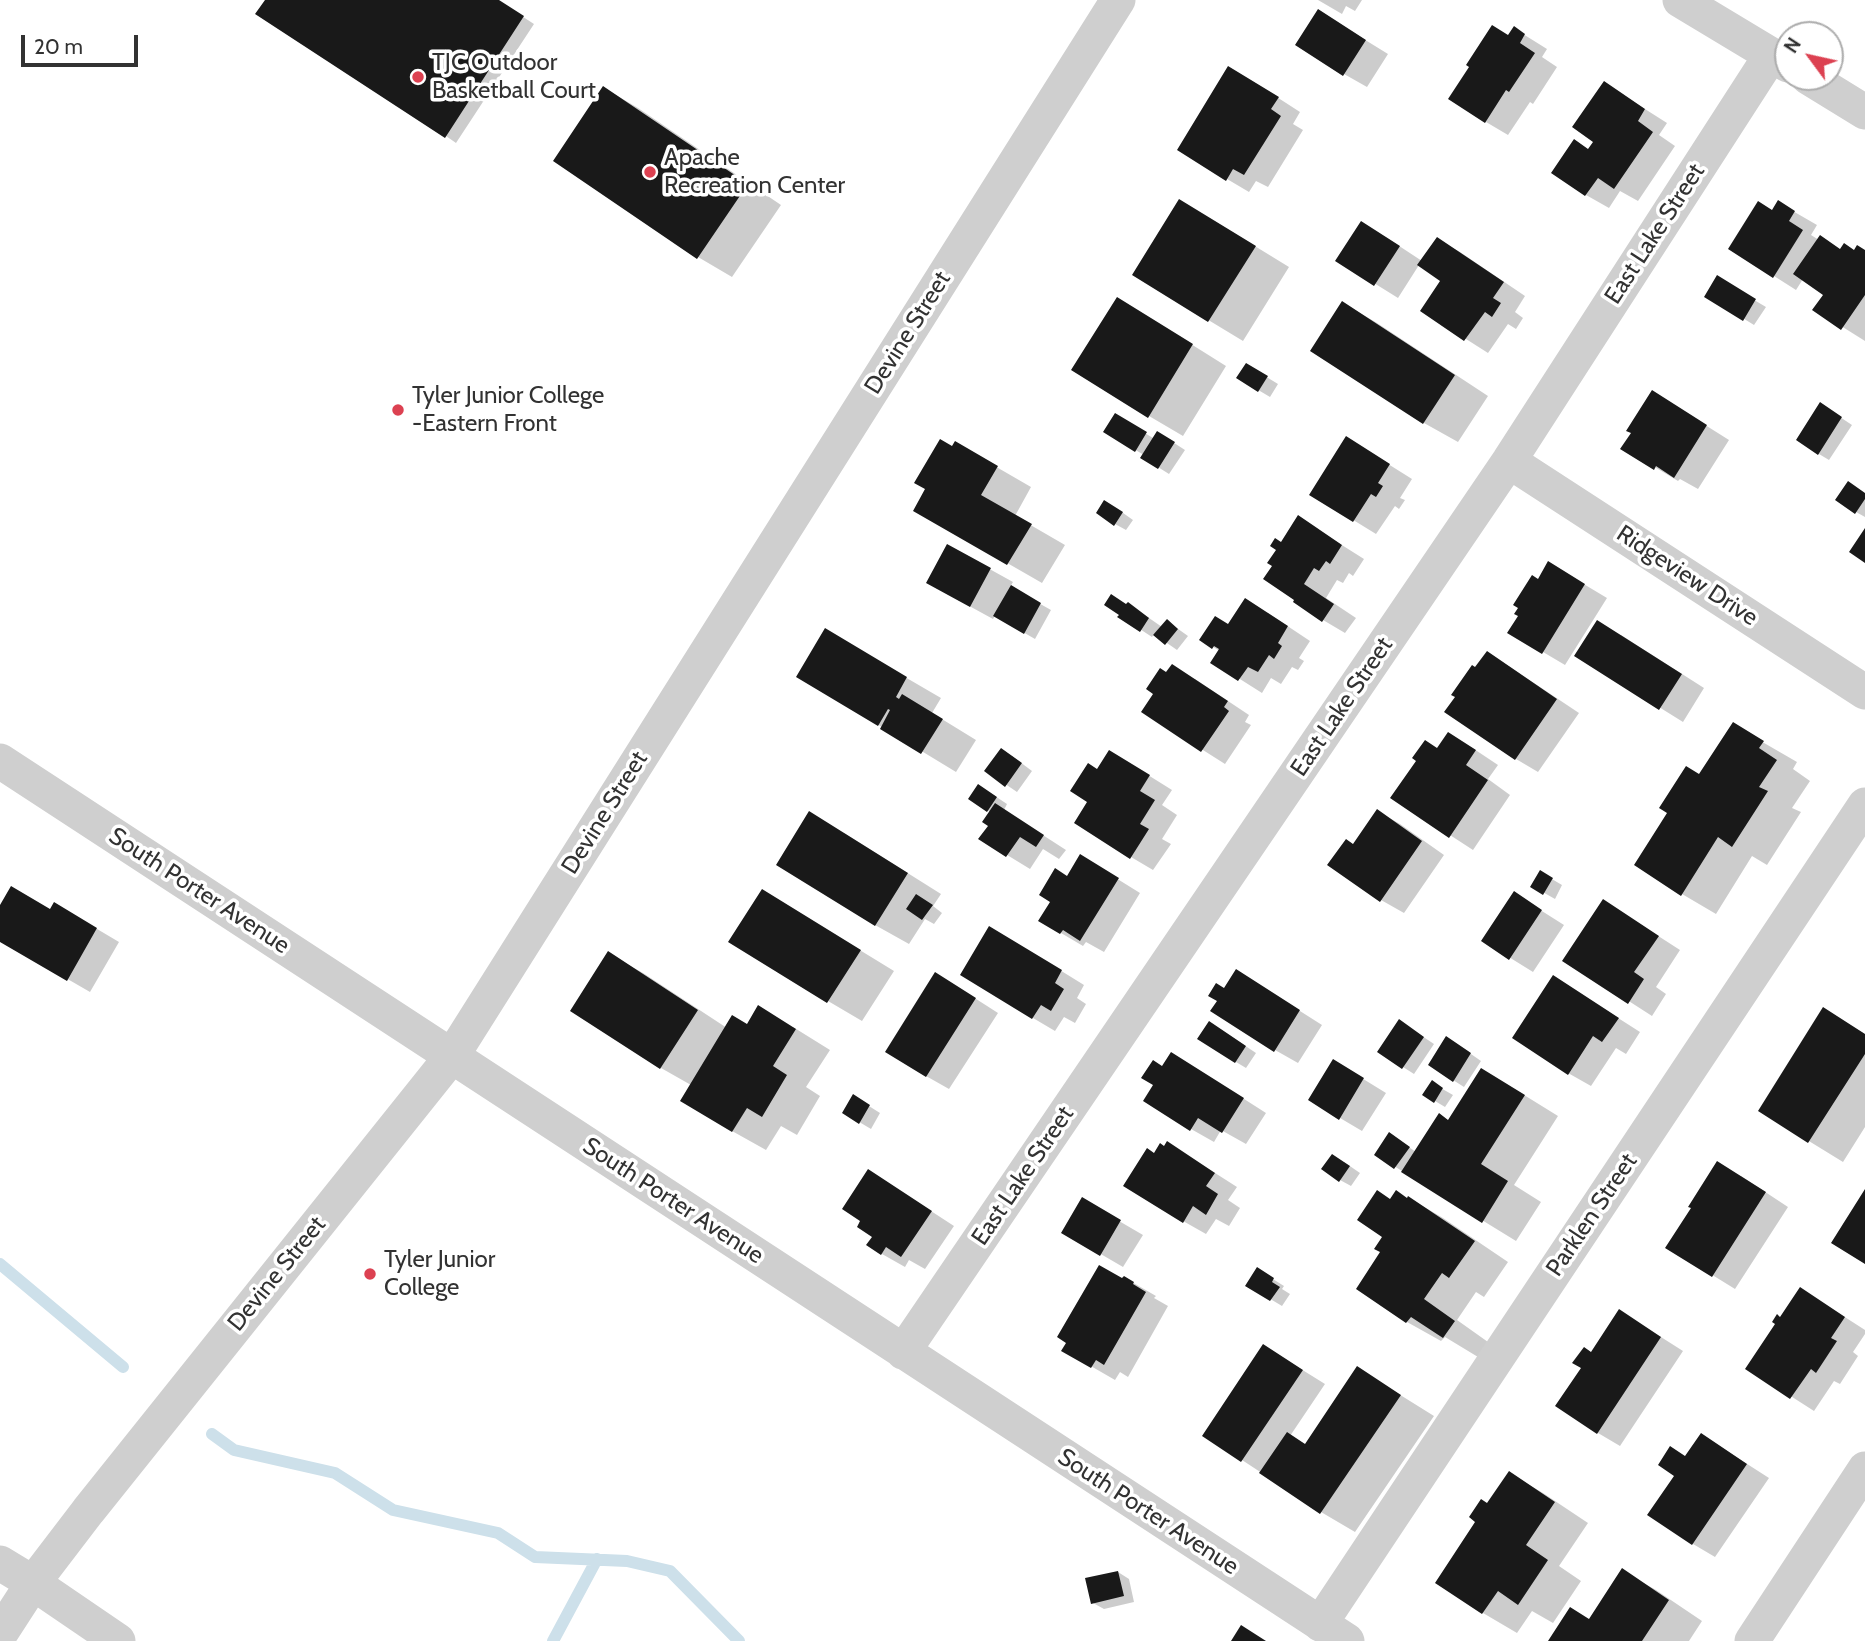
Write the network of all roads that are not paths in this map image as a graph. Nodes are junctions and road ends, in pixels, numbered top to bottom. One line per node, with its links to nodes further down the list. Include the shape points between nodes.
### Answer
1 (1118, 0): 11 (street, Devine Street)
2 (1680, 0): 3 (street)
3 (1774, 57)
4 (1774, 67): 7 (street, East Lake Street)
5 (1831, 91): 6 (street)
6 (1865, 112)
7 (1510, 461): 8 (street, Ridgeview Drive); 12 (street, East Lake Street)
8 (1865, 691)
9 (0, 761): 11 (street, South Porter Avenue)
10 (1865, 805): 16 (street, Parklen Street)
11 (452, 1055): 12 (street, South Porter Avenue); 15 (street, Devine Street)
12 (903, 1352): 16 (street, South Porter Avenue)
13 (1865, 1469): 19 (street)
14 (0, 1563): 15 (street)
15 (33, 1583): 17 (street, Devine Street); 18 (street)
16 (1333, 1633)
17 (0, 1634)
18 (118, 1641)
19 (1752, 1641)

